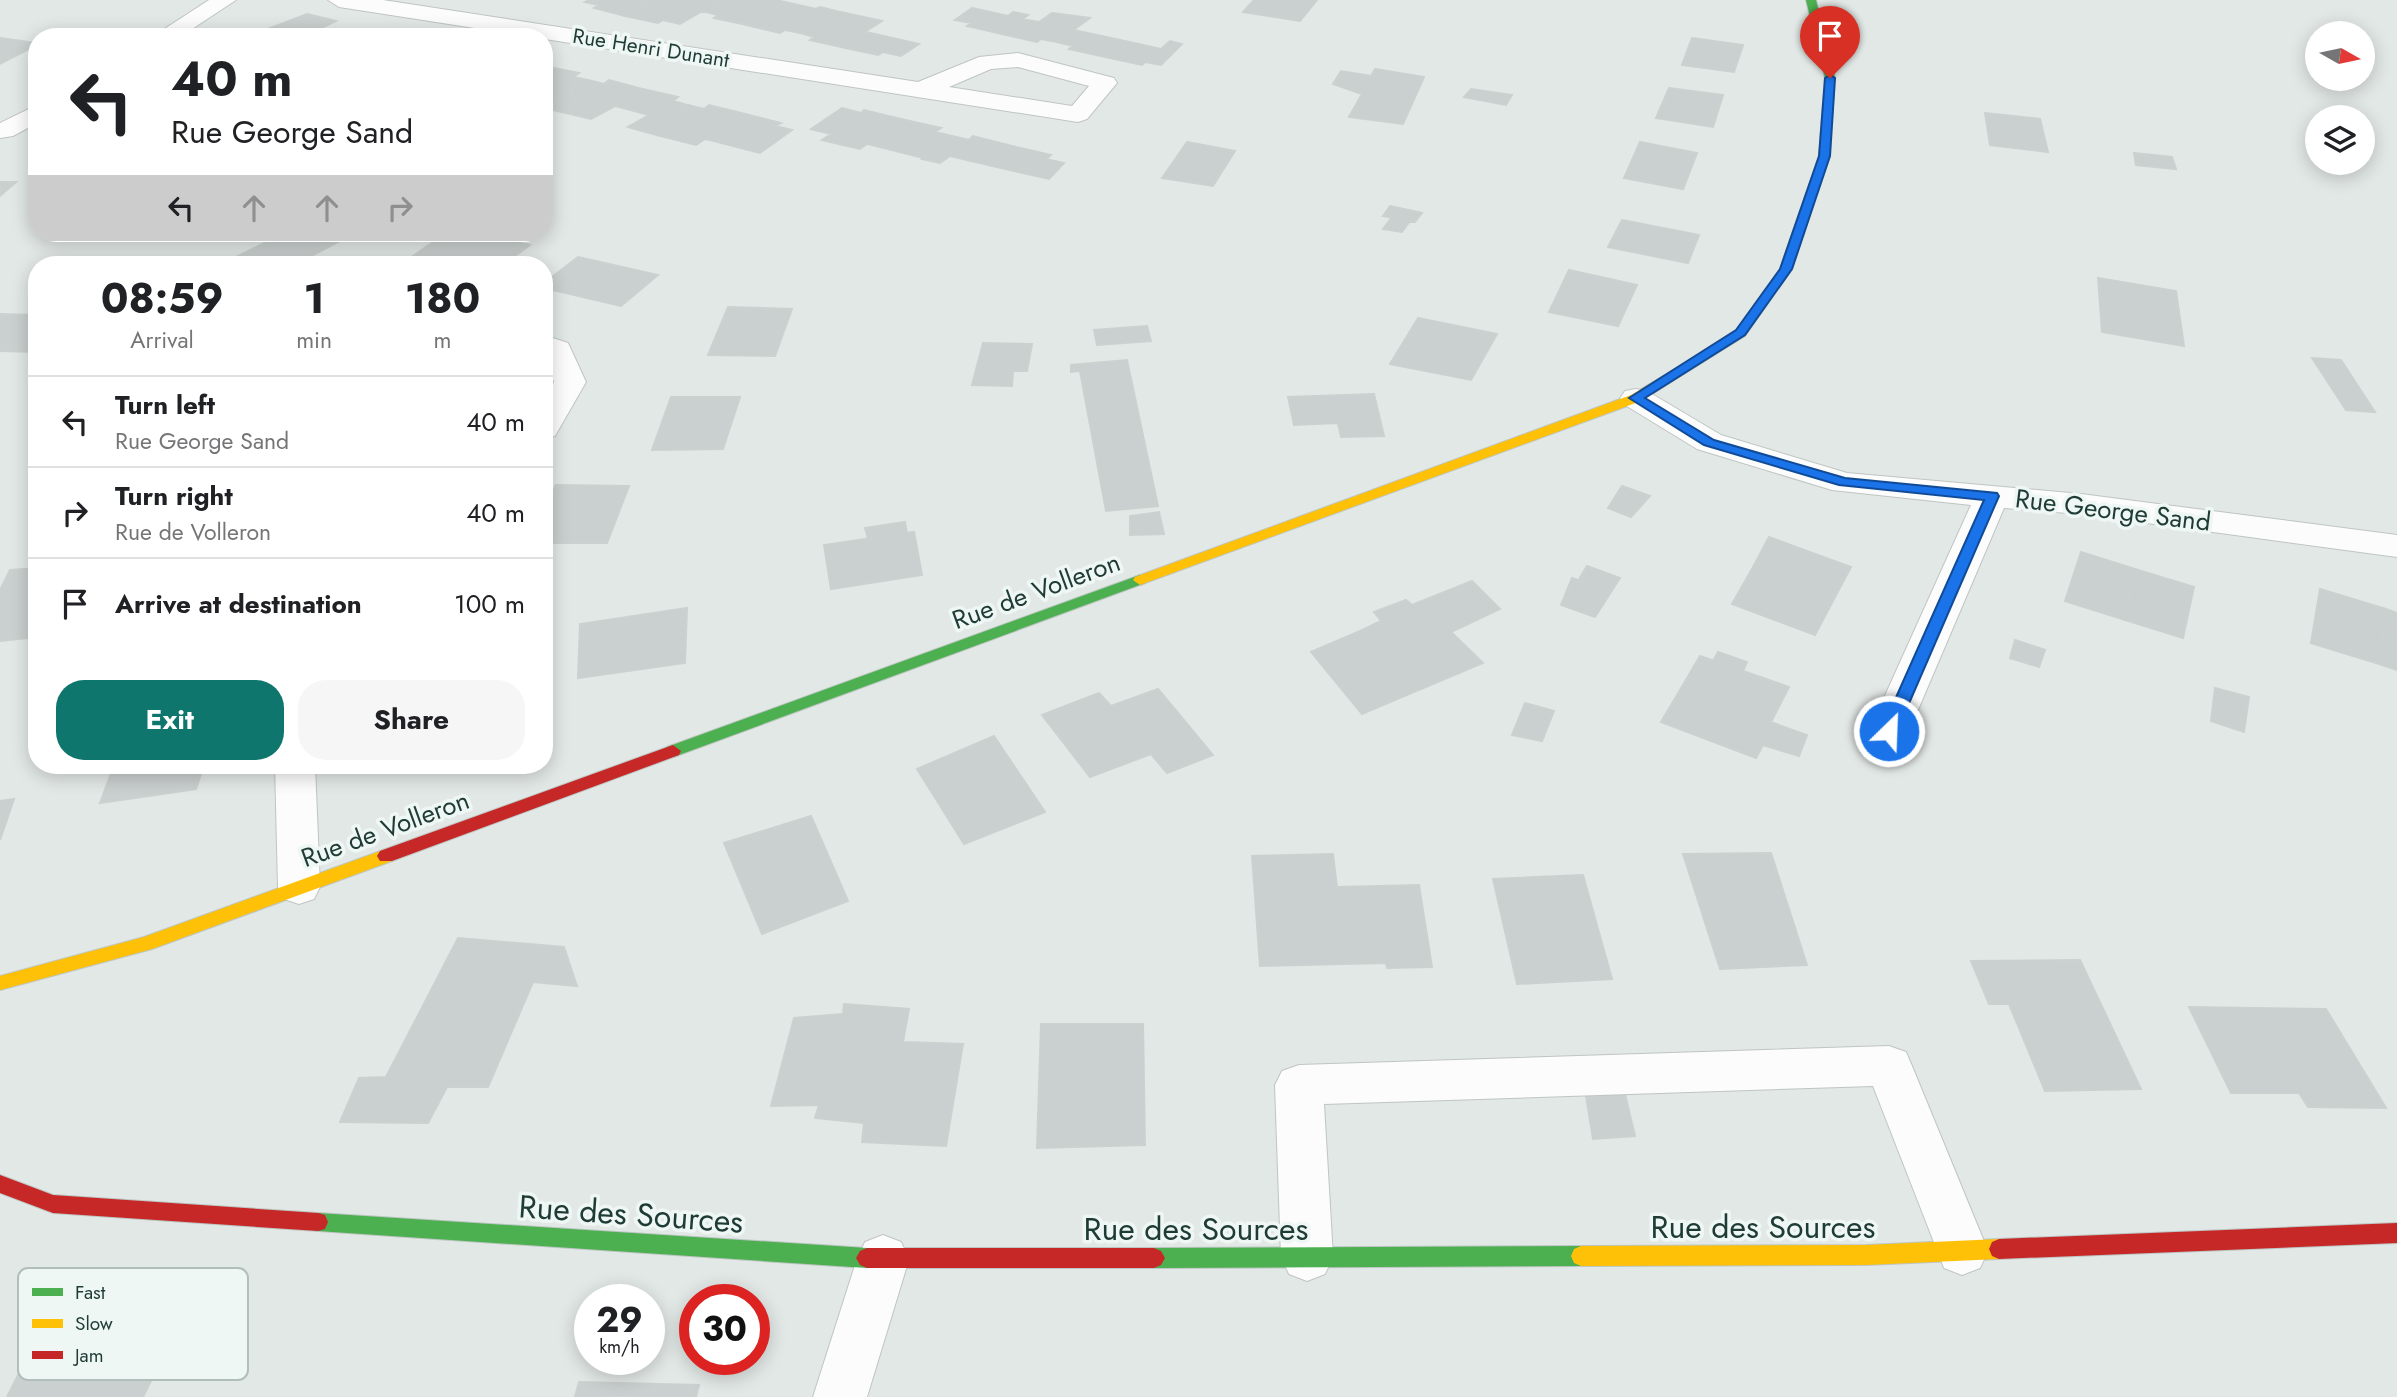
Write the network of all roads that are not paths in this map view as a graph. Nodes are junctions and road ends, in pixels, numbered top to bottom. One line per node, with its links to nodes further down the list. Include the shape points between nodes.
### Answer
1 (225, 0): 4 (street)
2 (339, 0): 5 (street, Rue Henri Dunant)
3 (1811, 0): 11 (street, Rue de Volleron, via 1830,78 1824,156 1786,269 1741,333)
4 (178, 28)
5 (522, 28)
6 (553, 33): 7 (street, Rue Henri Dunant)
7 (922, 89): 7 (street, Rue Henri Dunant, via 1078,114 1105,83 1018,60 986,62)
8 (28, 117): 9 (street)
9 (4, 131)
10 (553, 347): 12 (street, via 570,382)
11 (1636, 398): 13 (street, Rue George Sand, via 1709,442 1844,482); 17 (street, Rue de Volleron)
12 (553, 413)
13 (1992, 496): 14 (street, Rue George Sand); 15 (street)
14 (2397, 546)
15 (1889, 731)
16 (295, 774): 17 (street)
17 (299, 887): 18 (street, Rue de Volleron, via 146,944)
18 (0, 983)
19 (0, 1184): 23 (street, Rue des Sources, via 52,1204)
20 (2396, 1233): 21 (street, Rue des Sources)
21 (1962, 1251): 22 (street, Rue des Sources); 22 (street, via 1889,1066 1299,1085)
22 (1307, 1257): 23 (street, Rue des Sources)
23 (883, 1259): 24 (street)
24 (840, 1397)

